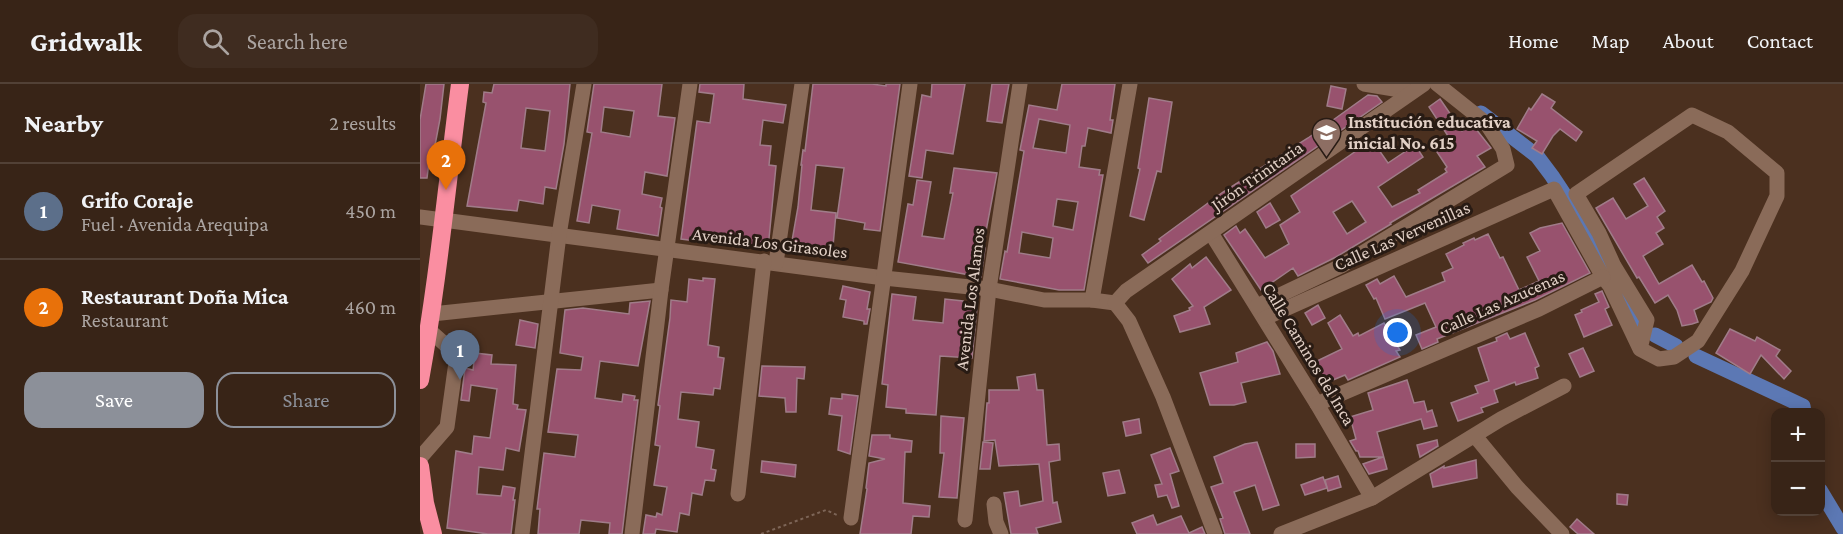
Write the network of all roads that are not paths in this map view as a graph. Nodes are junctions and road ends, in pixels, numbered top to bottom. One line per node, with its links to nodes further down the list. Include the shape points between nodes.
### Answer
1 (460, 84): 12 (highway)
2 (584, 84): 14 (street)
3 (690, 84): 15 (street)
4 (802, 84): 16 (street)
5 (910, 84): 18 (street)
6 (1020, 84): 19 (street, Avenida Los Alamos)
7 (1130, 84): 21 (street)
8 (1364, 84): 10 (street)
9 (1437, 84): 24 (street, Calle Las Vervenillas, via 1486,123 1503,149 1506,165)
10 (1418, 88): 13 (street, Jirón Trinitaria)
11 (420, 217): 12 (street, Avenida Los Girasoles)
12 (442, 220): 14 (street, Avenida Los Girasoles); 25 (highway)
13 (1211, 233): 23 (street, Jirón Trinitaria, via 1126,291); 24 (street, Calle Caminos del Inca)
14 (559, 235): 15 (street, Avenida Los Girasoles); 22 (street)
15 (668, 250): 16 (street, Avenida Los Girasoles); 20 (street)
16 (770, 262): 18 (street, Avenida Los Girasoles); 33 (street)
17 (1603, 277): 24 (street, Calle Las Vervenillas, via 1554,189); 26 (street); 29 (street, Calle Las Azucenas, via 1539,309)
18 (884, 278): 19 (street, Avenida Los Girasoles); 36 (street)
19 (989, 289): 21 (street, Avenida Los Girasoles, via 1044,300); 37 (street, Avenida Los Alamos)
20 (661, 290): 22 (street); 40 (street)
21 (1092, 300): 23 (street, Avenida Los Girasoles)
22 (550, 301): 25 (street); 39 (street)
23 (1115, 303): 42 (street, via 1129,321 1163,397)
24 (1261, 312): 29 (street, Calle Caminos del Inca)
25 (431, 322): 27 (highway); 31 (street, via 457,355 447,427)
26 (1640, 349): 26 (street, via 1647,320 1576,194 1692,115 1728,132 1778,173 1777,196 1742,271 1698,341 1674,357 1659,360)
27 (420, 380)
28 (1564, 386): 30 (street)
29 (1317, 404): 34 (street, Calle Caminos del Inca)
30 (1475, 435): 34 (street); 44 (street)
31 (420, 458)
32 (420, 466): 38 (highway)
33 (738, 494)
34 (1372, 498): 43 (street)
35 (994, 504): 41 (street)
36 (851, 518)
37 (965, 520)
38 (433, 534)
39 (522, 534)
40 (632, 534)
41 (1001, 534)
42 (1215, 534)
43 (1281, 534)
44 (1562, 534)

